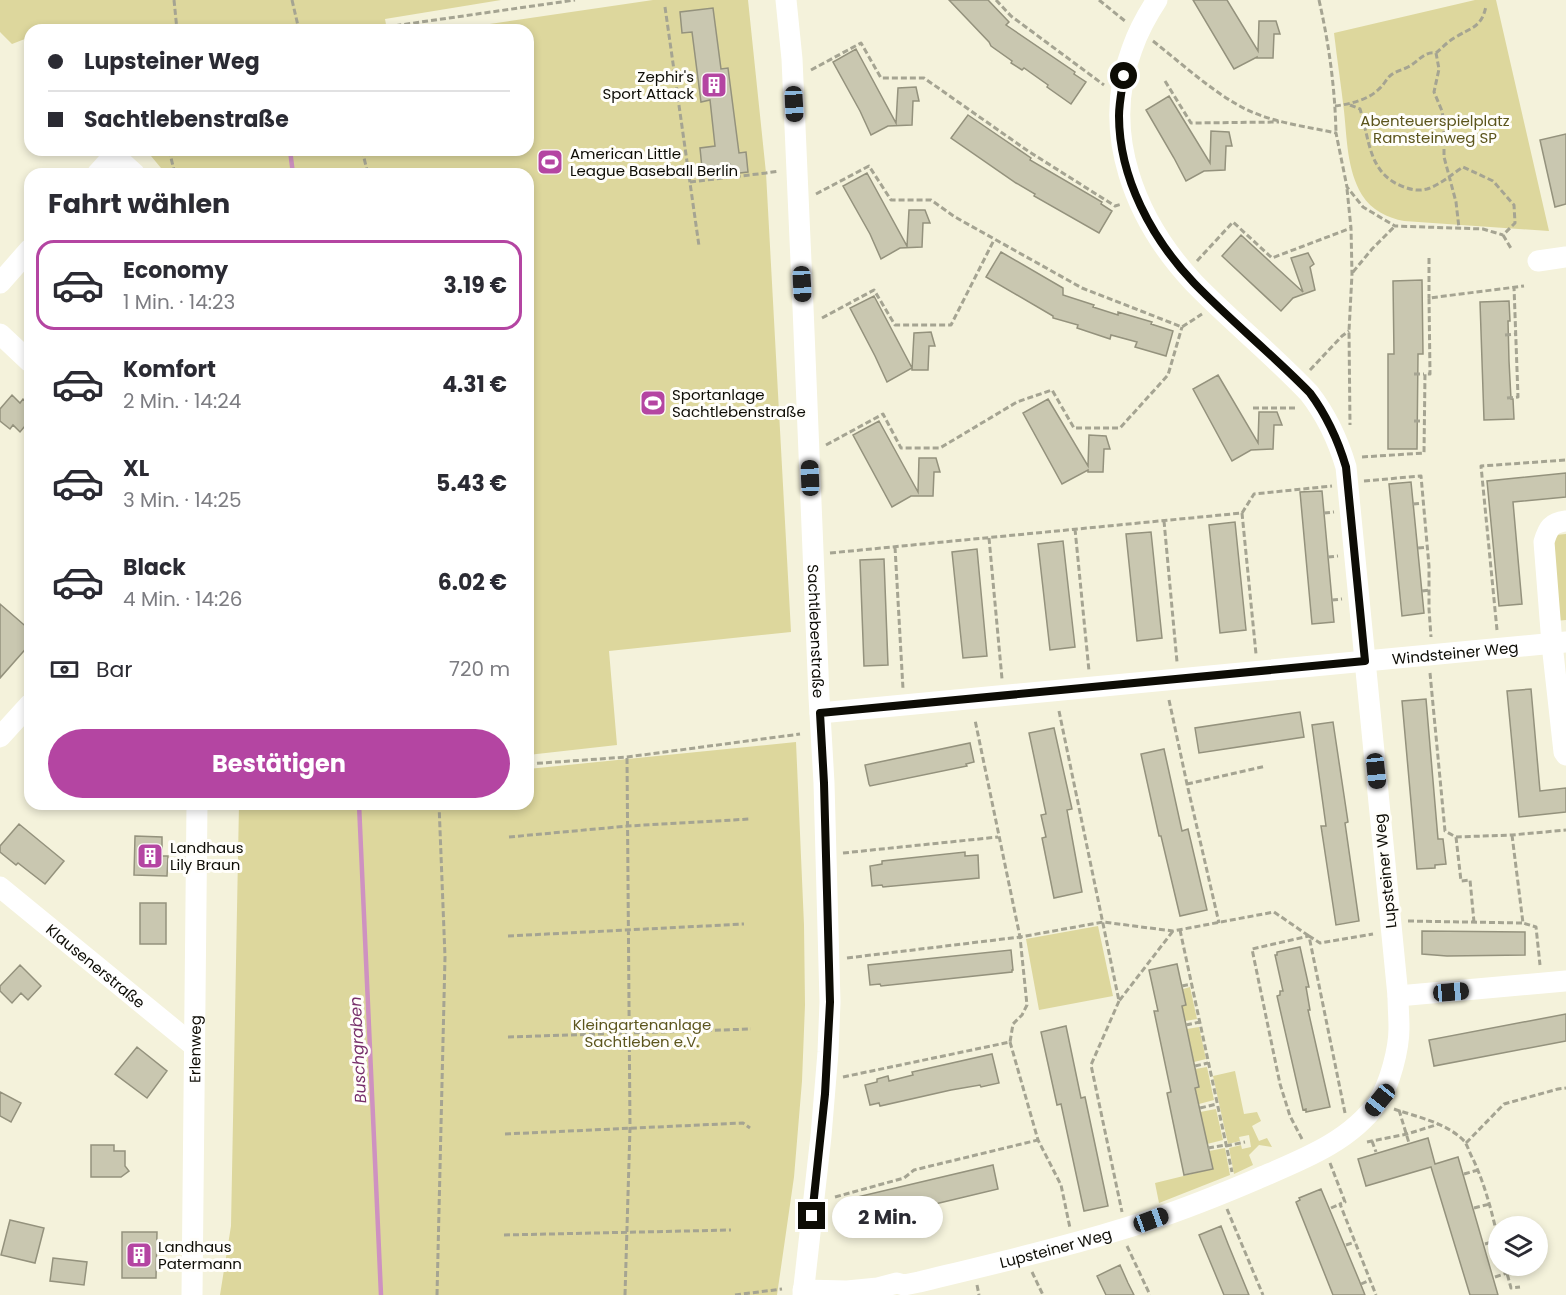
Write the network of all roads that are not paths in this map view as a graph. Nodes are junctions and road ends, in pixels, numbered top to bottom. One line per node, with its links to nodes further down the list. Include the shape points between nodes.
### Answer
1 (786, 0): 17 (street, Sachtlebenstraße, via 792,59)
2 (1157, 0): 15 (street, Lupsteiner Weg, via 1136,38 1124,76 1119,116 1127,172 1149,221 1177,262 1310,393 1333,431 1346,467)
3 (113, 156): 5 (street)
4 (115, 156): 6 (street)
5 (102, 168)
6 (128, 168)
7 (24, 256): 10 (street)
8 (1566, 258): 9 (street)
9 (1538, 261)
10 (0, 283)
11 (0, 334): 12 (street)
12 (24, 356)
13 (1566, 521): 14 (street, via 1548,529 1544,542)
14 (1559, 643): 15 (street, Windsteiner Weg); 19 (street)
15 (1365, 661): 17 (street, Windsteiner Weg); 23 (street, Lupsteiner Weg)
16 (24, 711): 18 (street)
17 (820, 713): 25 (street, Sachtlebenstraße, via 830,1002 821,1136)
18 (0, 737)
19 (1566, 755)
20 (197, 810): 24 (street, Erlenweg)
21 (0, 887): 24 (street, Klausenerstraße)
22 (1566, 981): 23 (street)
23 (1398, 996): 25 (street, Lupsteiner Weg, via 1395,1058 1380,1100 1351,1131 1287,1166 1210,1199 1060,1247 912,1284)
24 (194, 1046): 26 (street, Erlenweg)
25 (803, 1292)
26 (192, 1295)

